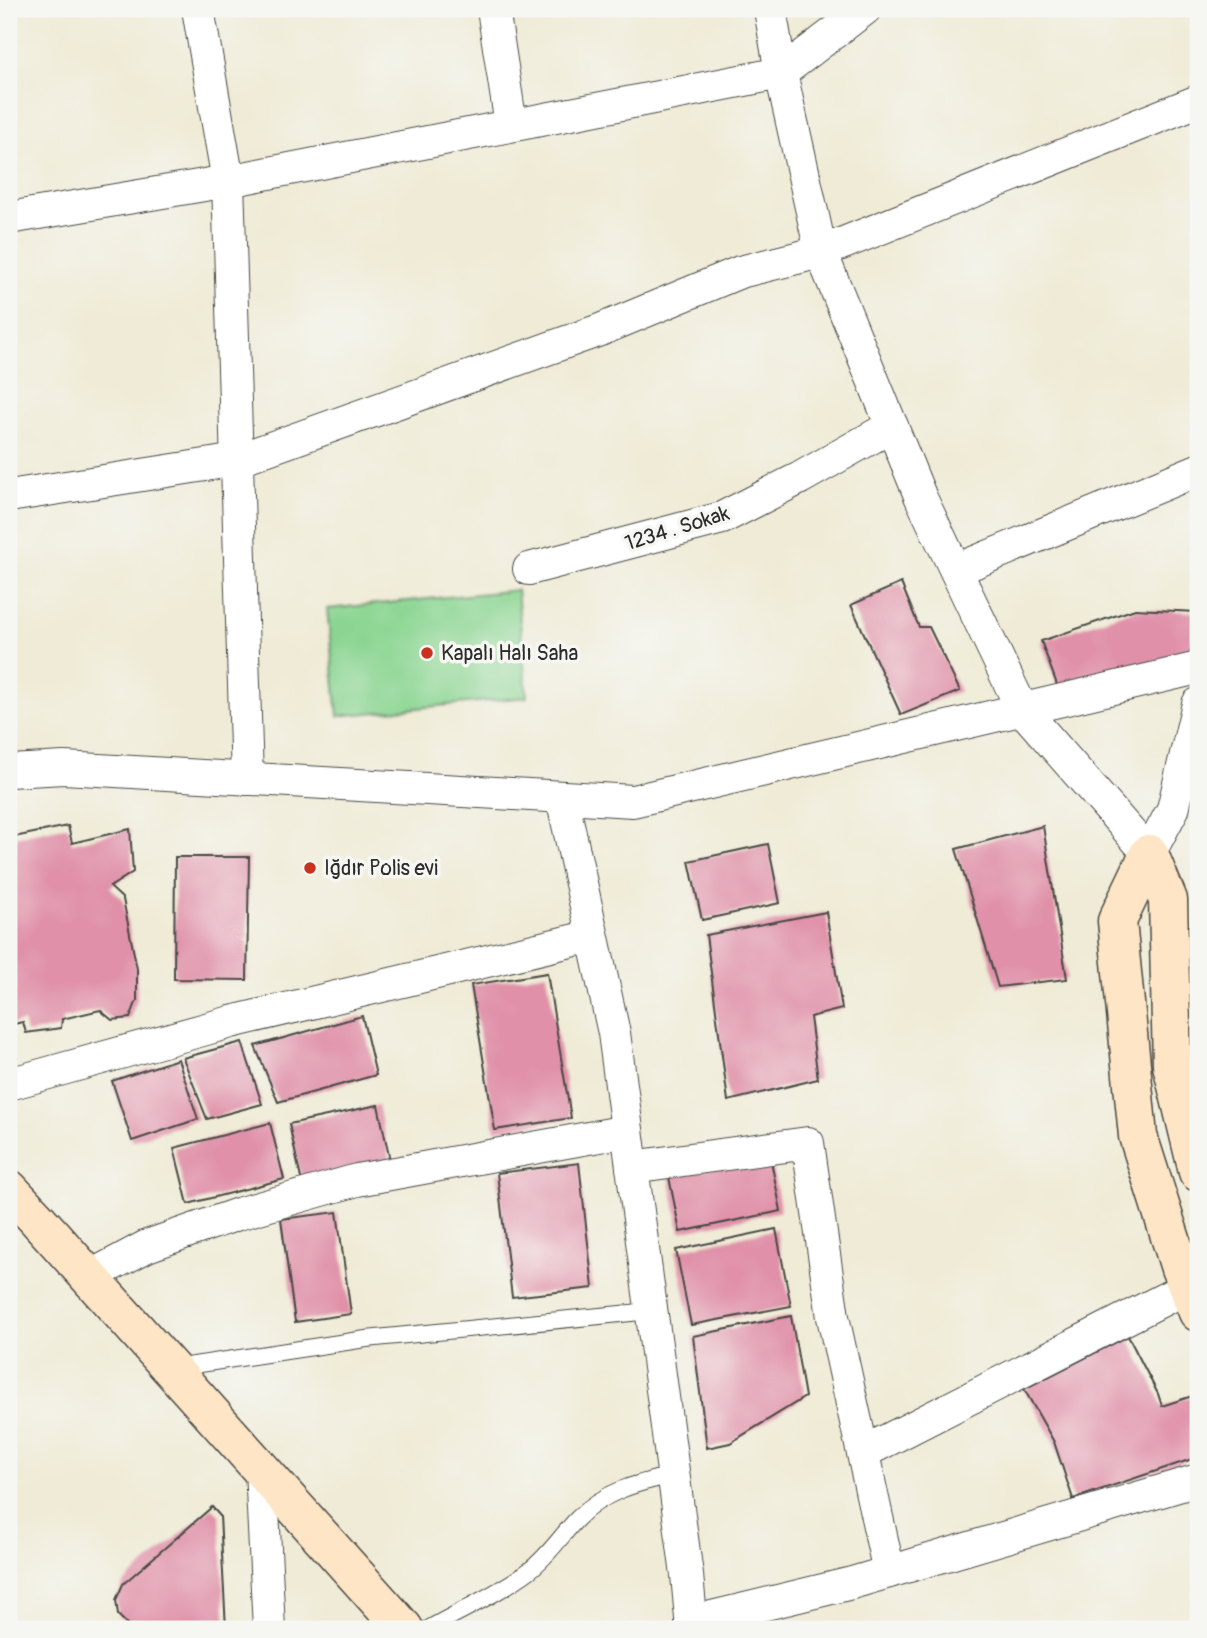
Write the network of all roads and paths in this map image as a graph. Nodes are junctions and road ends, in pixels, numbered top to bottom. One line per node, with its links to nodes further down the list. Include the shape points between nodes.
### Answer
1 (198, 9): 8 (street)
2 (493, 9): 7 (street)
3 (769, 9): 5 (street)
4 (864, 9): 5 (street)
5 (781, 73): 7 (street); 10 (street)
6 (1198, 101): 10 (street)
7 (511, 125): 8 (street)
8 (228, 181): 9 (street); 12 (street)
9 (9, 218)
10 (821, 252): 11 (street); 12 (street, via 740,272 600,330)
11 (892, 426): 15 (street, 1234 . Sokak, via 722,518); 16 (street)
12 (237, 460): 14 (street); 21 (street)
13 (1198, 470): 16 (street)
14 (9, 496)
15 (528, 569)
16 (956, 570): 19 (street)
17 (1198, 668): 19 (street)
18 (1198, 704): 23 (street)
19 (1022, 709): 22 (street, via 633,801); 24 (street)
20 (9, 771): 21 (street, via 64,768)
21 (247, 779): 22 (street)
22 (562, 797): 25 (street)
23 (1186, 811): 24 (street)
24 (1149, 854): 26 (street, via 1168,900); 33 (street, via 1117,921 1139,1136)
25 (592, 936): 27 (street, via 231,1022); 28 (street, via 614,1033)
26 (1185, 1064): 30 (street)
27 (9, 1084)
28 (627, 1131): 29 (street); 32 (street, via 357,1180 147,1246)
29 (632, 1167): 34 (street); 36 (street, via 808,1143 833,1317)
30 (1198, 1172)
31 (11, 1199): 32 (street)
32 (89, 1277): 35 (street)
33 (1193, 1299): 36 (street)
34 (651, 1311): 35 (lane, via 366,1339); 38 (street)
35 (171, 1368): 37 (street)
36 (864, 1452): 40 (street)
37 (261, 1469): 42 (street); 43 (street)
38 (673, 1475): 41 (street); 44 (lane, via 632,1484 594,1504 525,1574)
39 (1198, 1480): 40 (street)
40 (890, 1572): 41 (street)
41 (691, 1625)
42 (269, 1629)
43 (404, 1629)
44 (428, 1629)

